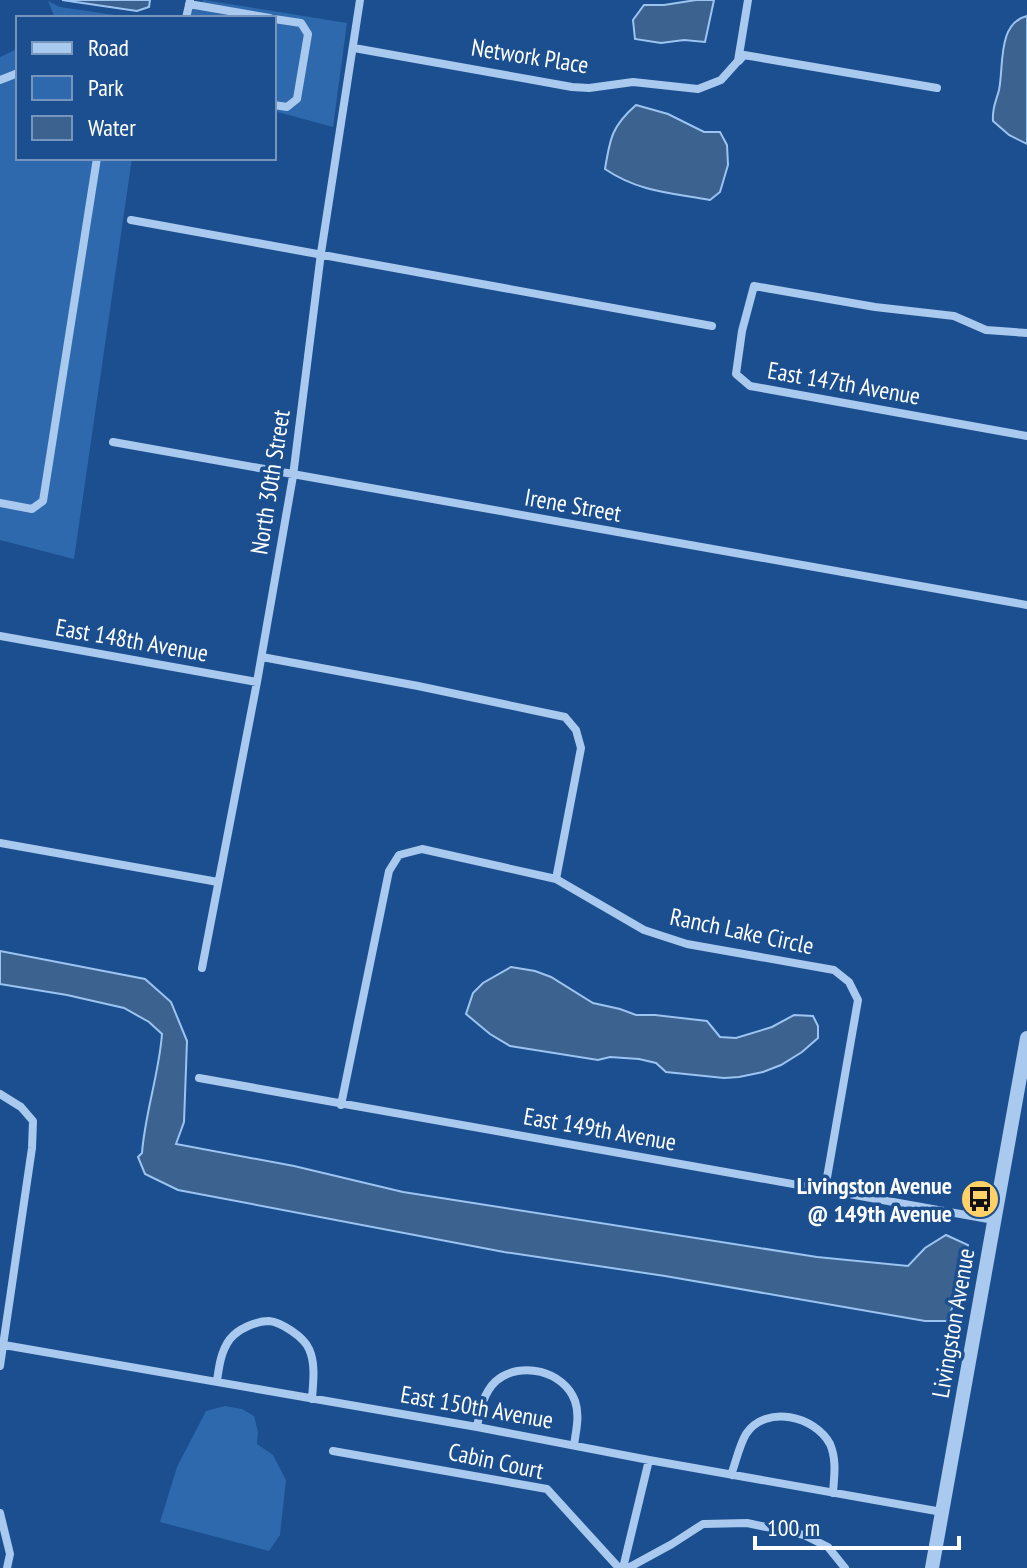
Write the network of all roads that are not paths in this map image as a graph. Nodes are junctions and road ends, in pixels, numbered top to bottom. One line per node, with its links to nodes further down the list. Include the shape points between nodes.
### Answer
1 (360, 0): 6 (street, North 30th Street)
2 (748, 0): 7 (street)
3 (189, 2): 4 (street)
4 (262, 16)
5 (276, 19): 9 (street, via 301,23 308,34 297,99 287,107)
6 (354, 48): 7 (street, Network Place, via 589,88 633,82 698,89 721,80); 12 (street, North 30th Street)
7 (738, 61): 8 (street, via 744,55)
8 (937, 88)
9 (276, 105)
10 (97, 160): 18 (street, via 43,501 32,509)
11 (131, 220): 12 (street)
12 (321, 253): 13 (street); 17 (street, North 30th Street)
13 (712, 326)
14 (1027, 333): 15 (street, East 147th Avenue, via 986,330 954,316 754,286 736,374 750,386)
15 (1027, 436)
16 (113, 442): 17 (street, Irene Street)
17 (293, 476): 19 (street, Irene Street); 21 (street, North 30th Street)
18 (0, 503)
19 (1027, 605)
20 (0, 636): 22 (street, East 148th Avenue)
21 (262, 657): 22 (street, North 30th Street); 24 (street, via 565,717 581,748)
22 (257, 682): 25 (street, North 30th Street)
23 (0, 843): 25 (street)
24 (556, 879): 30 (street, Ranch Lake Circle, via 422,849 399,855 389,871); 31 (street, Ranch Lake Circle, via 644,930 687,944 834,970 849,982 858,1000)
25 (218, 882): 26 (street, North 30th Street)
26 (202, 968)
27 (1027, 1038): 32 (street, Livingston Avenue)
28 (199, 1078): 30 (street, East 149th Avenue)
29 (0, 1094): 33 (street, via 33,1121)
30 (341, 1105): 31 (street, East 149th Avenue)
31 (825, 1189): 32 (street, East 149th Avenue)
32 (994, 1220): 43 (street, Livingston Avenue)
33 (4, 1345): 34 (street); 35 (street, East 150th Avenue)
34 (0, 1366)
35 (217, 1381): 36 (street, East 150th Avenue); 36 (street, via 231,1337 251,1324 271,1321 294,1332 309,1348)
36 (312, 1399): 37 (street, East 150th Avenue)
37 (477, 1427): 38 (street, East 150th Avenue); 38 (street, via 485,1396 495,1382 524,1370 545,1372 559,1379 575,1401)
38 (574, 1445): 40 (street, East 150th Avenue)
39 (333, 1451): 46 (street, Cabin Court, via 547,1489)
40 (649, 1460): 41 (street, East 150th Avenue); 46 (street)
41 (731, 1475): 42 (street, East 150th Avenue); 42 (street, via 755,1425 795,1418 828,1441 835,1465)
42 (833, 1493): 43 (street, East 150th Avenue)
43 (942, 1512): 48 (street, Livingston Avenue)
44 (0, 1513): 45 (street, via 10,1554)
45 (7, 1568)
46 (623, 1568): 47 (street, via 703,1524 747,1523 804,1535 828,1547)
47 (845, 1568)
48 (932, 1568)

